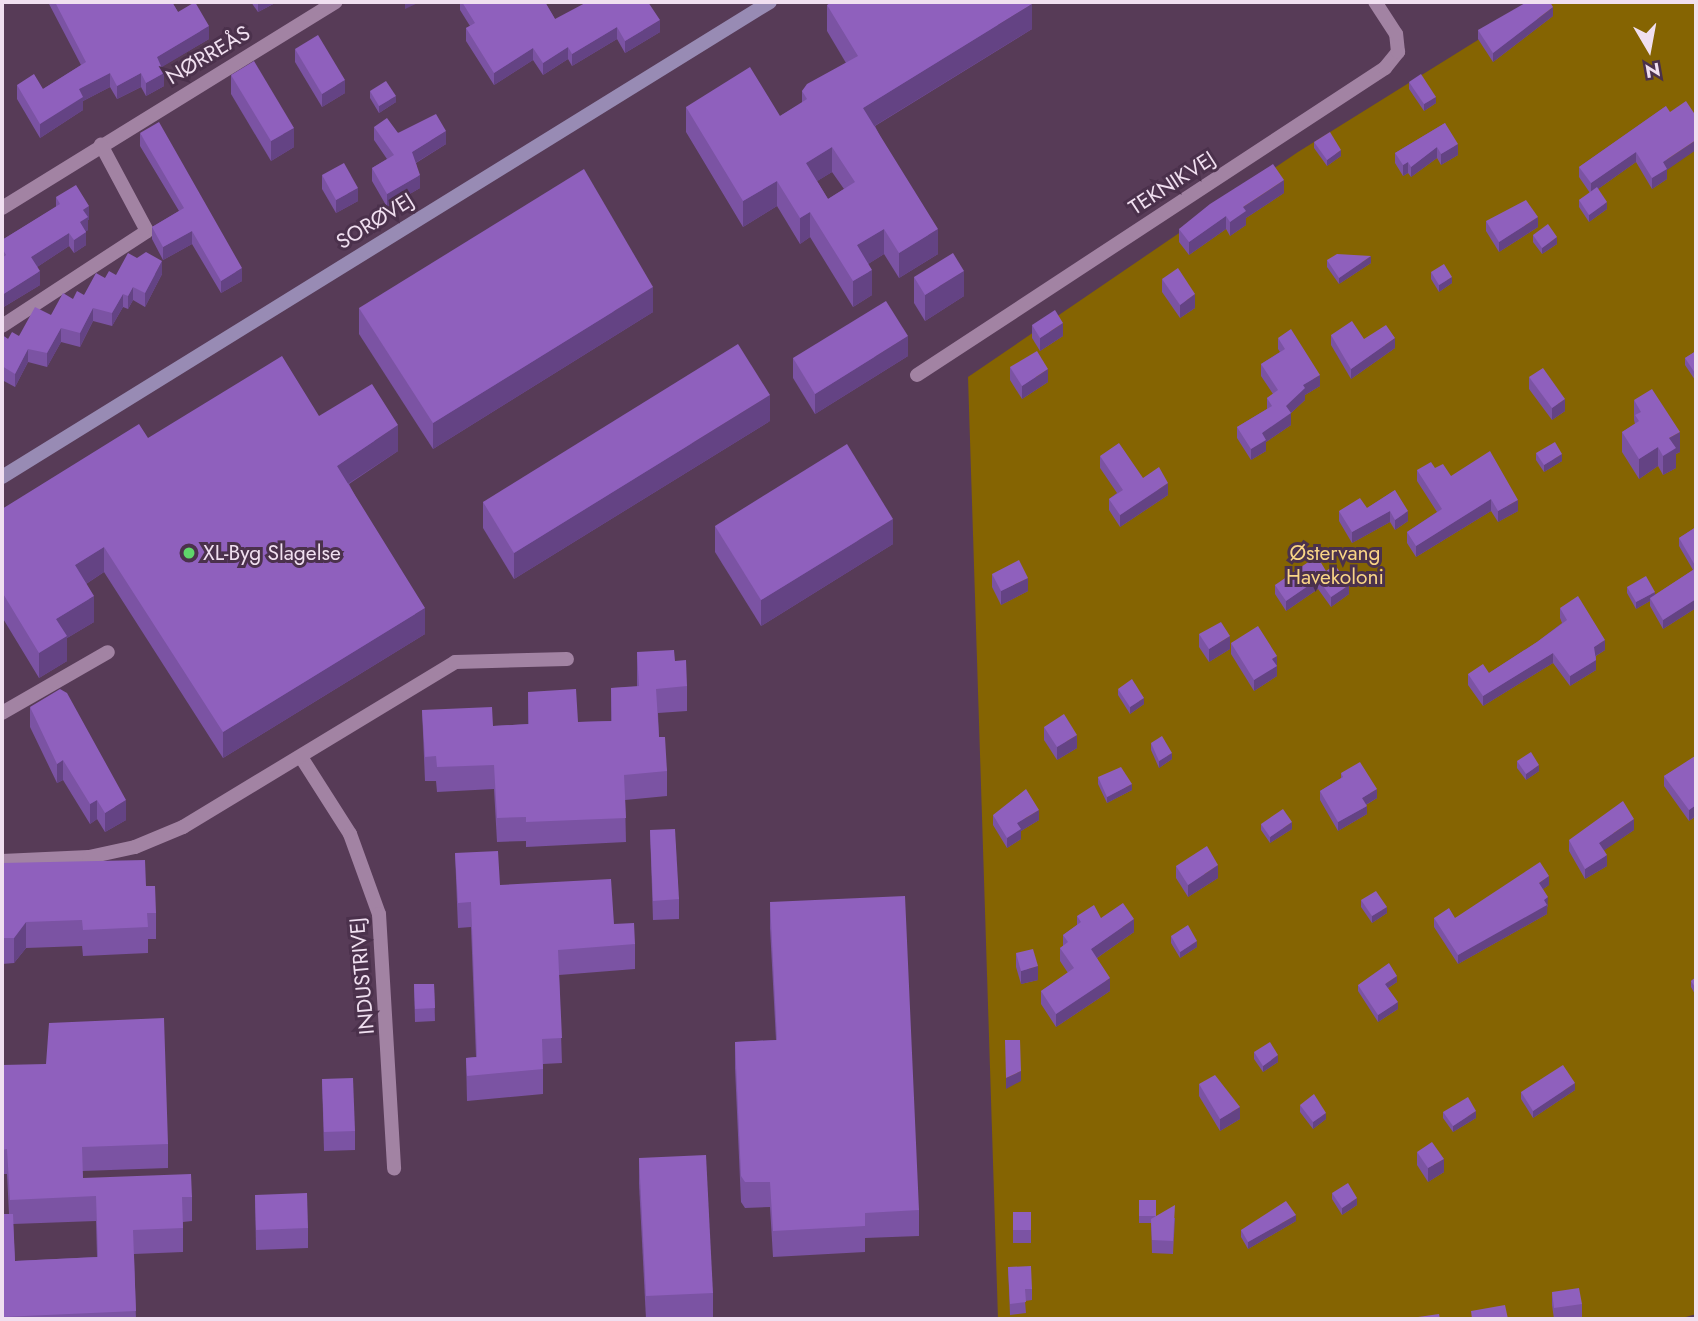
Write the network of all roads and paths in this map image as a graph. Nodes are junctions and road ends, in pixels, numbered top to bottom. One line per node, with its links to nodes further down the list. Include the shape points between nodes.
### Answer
1 (336, 2): 4 (street, NØRREÅS)
2 (770, 2): 8 (street, SORØVEJ)
3 (1375, 2): 7 (street, TEKNIKVEJ, via 1396,34 1398,52 1385,68)
4 (101, 145): 5 (street, NØRREÅS); 6 (street, via 147,230)
5 (2, 208)
6 (2, 326)
7 (917, 375)
8 (2, 477)
9 (108, 652): 11 (street)
10 (567, 659): 12 (street, via 455,662)
11 (2, 713)
12 (301, 757): 13 (street, via 183,827 135,847 89,857); 14 (street, INDUSTRIVEJ, via 349,834 379,914 385,956)
13 (2, 861)
14 (394, 1168)

